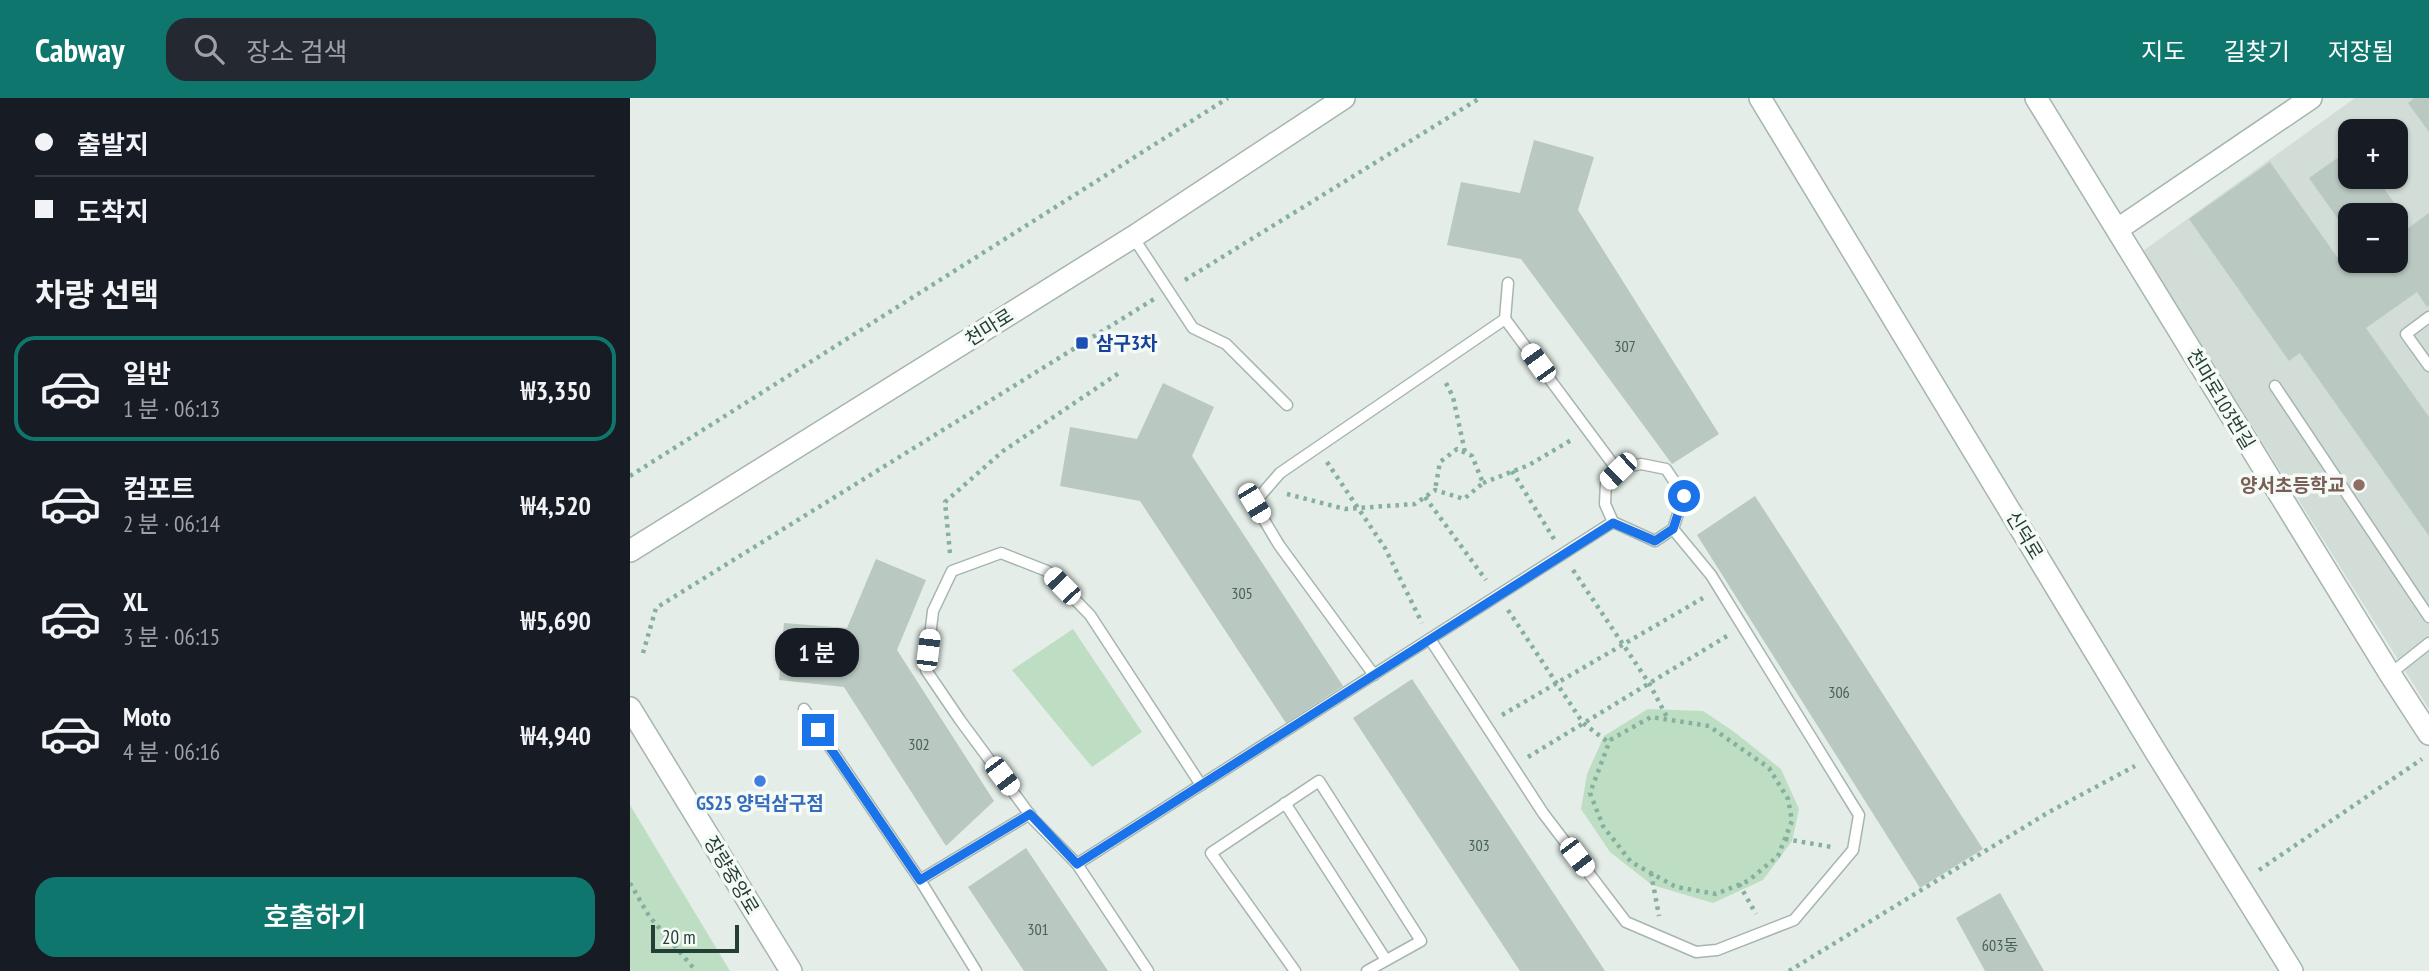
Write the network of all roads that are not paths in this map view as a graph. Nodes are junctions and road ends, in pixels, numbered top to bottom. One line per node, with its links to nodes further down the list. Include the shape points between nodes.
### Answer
1 (1344, 98): 6 (street, 천마로)
2 (1760, 98): 36 (street, 신덕로)
3 (2036, 98): 5 (street, 천마로103번길)
4 (2311, 98): 5 (street)
5 (2118, 229): 20 (street, 천마로103번길)
6 (1133, 237): 12 (lane, via 1193,328 1226,344); 16 (street, 천마로)
7 (1508, 283): 9 (lane)
8 (2429, 317): 10 (lane, via 2406,334)
9 (1505, 318): 13 (lane); 21 (lane, via 1280,473 1254,503)
10 (2429, 366)
11 (2275, 386): 17 (lane)
12 (1287, 405)
13 (1618, 471): 14 (lane, via 1606,483 1605,504); 15 (lane, via 1641,464 1666,469 1684,496)
14 (1613, 523): 15 (lane, via 1655,541); 18 (lane)
15 (1673, 529): 18 (lane, via 1719,589 1859,815 1853,850 1794,920 1717,950 1696,952 1626,922 1543,813)
16 (630, 551)
17 (2429, 617)
18 (1430, 639): 21 (lane)
19 (2429, 643): 20 (lane)
20 (2390, 674): 24 (street, 천마로103번길)
21 (1374, 676): 25 (lane)
22 (630, 708): 31 (street, 장량중앙로)
23 (804, 709): 29 (lane)
24 (2429, 734)
25 (1201, 785): 27 (lane, via 1090,615 1047,571 1001,553 952,571 933,611 926,670); 28 (lane)
26 (1285, 803): 30 (lane); 30 (lane, via 1319,781 1399,906 1421,941); 34 (lane, via 1210,853)
27 (1030, 814): 28 (lane); 29 (lane)
28 (1077, 864): 33 (lane)
29 (920, 880): 32 (lane)
30 (1385, 960): 35 (lane)
31 (791, 971)
32 (976, 971)
33 (1148, 971)
34 (1295, 971)
35 (1367, 971)
36 (2292, 971)

